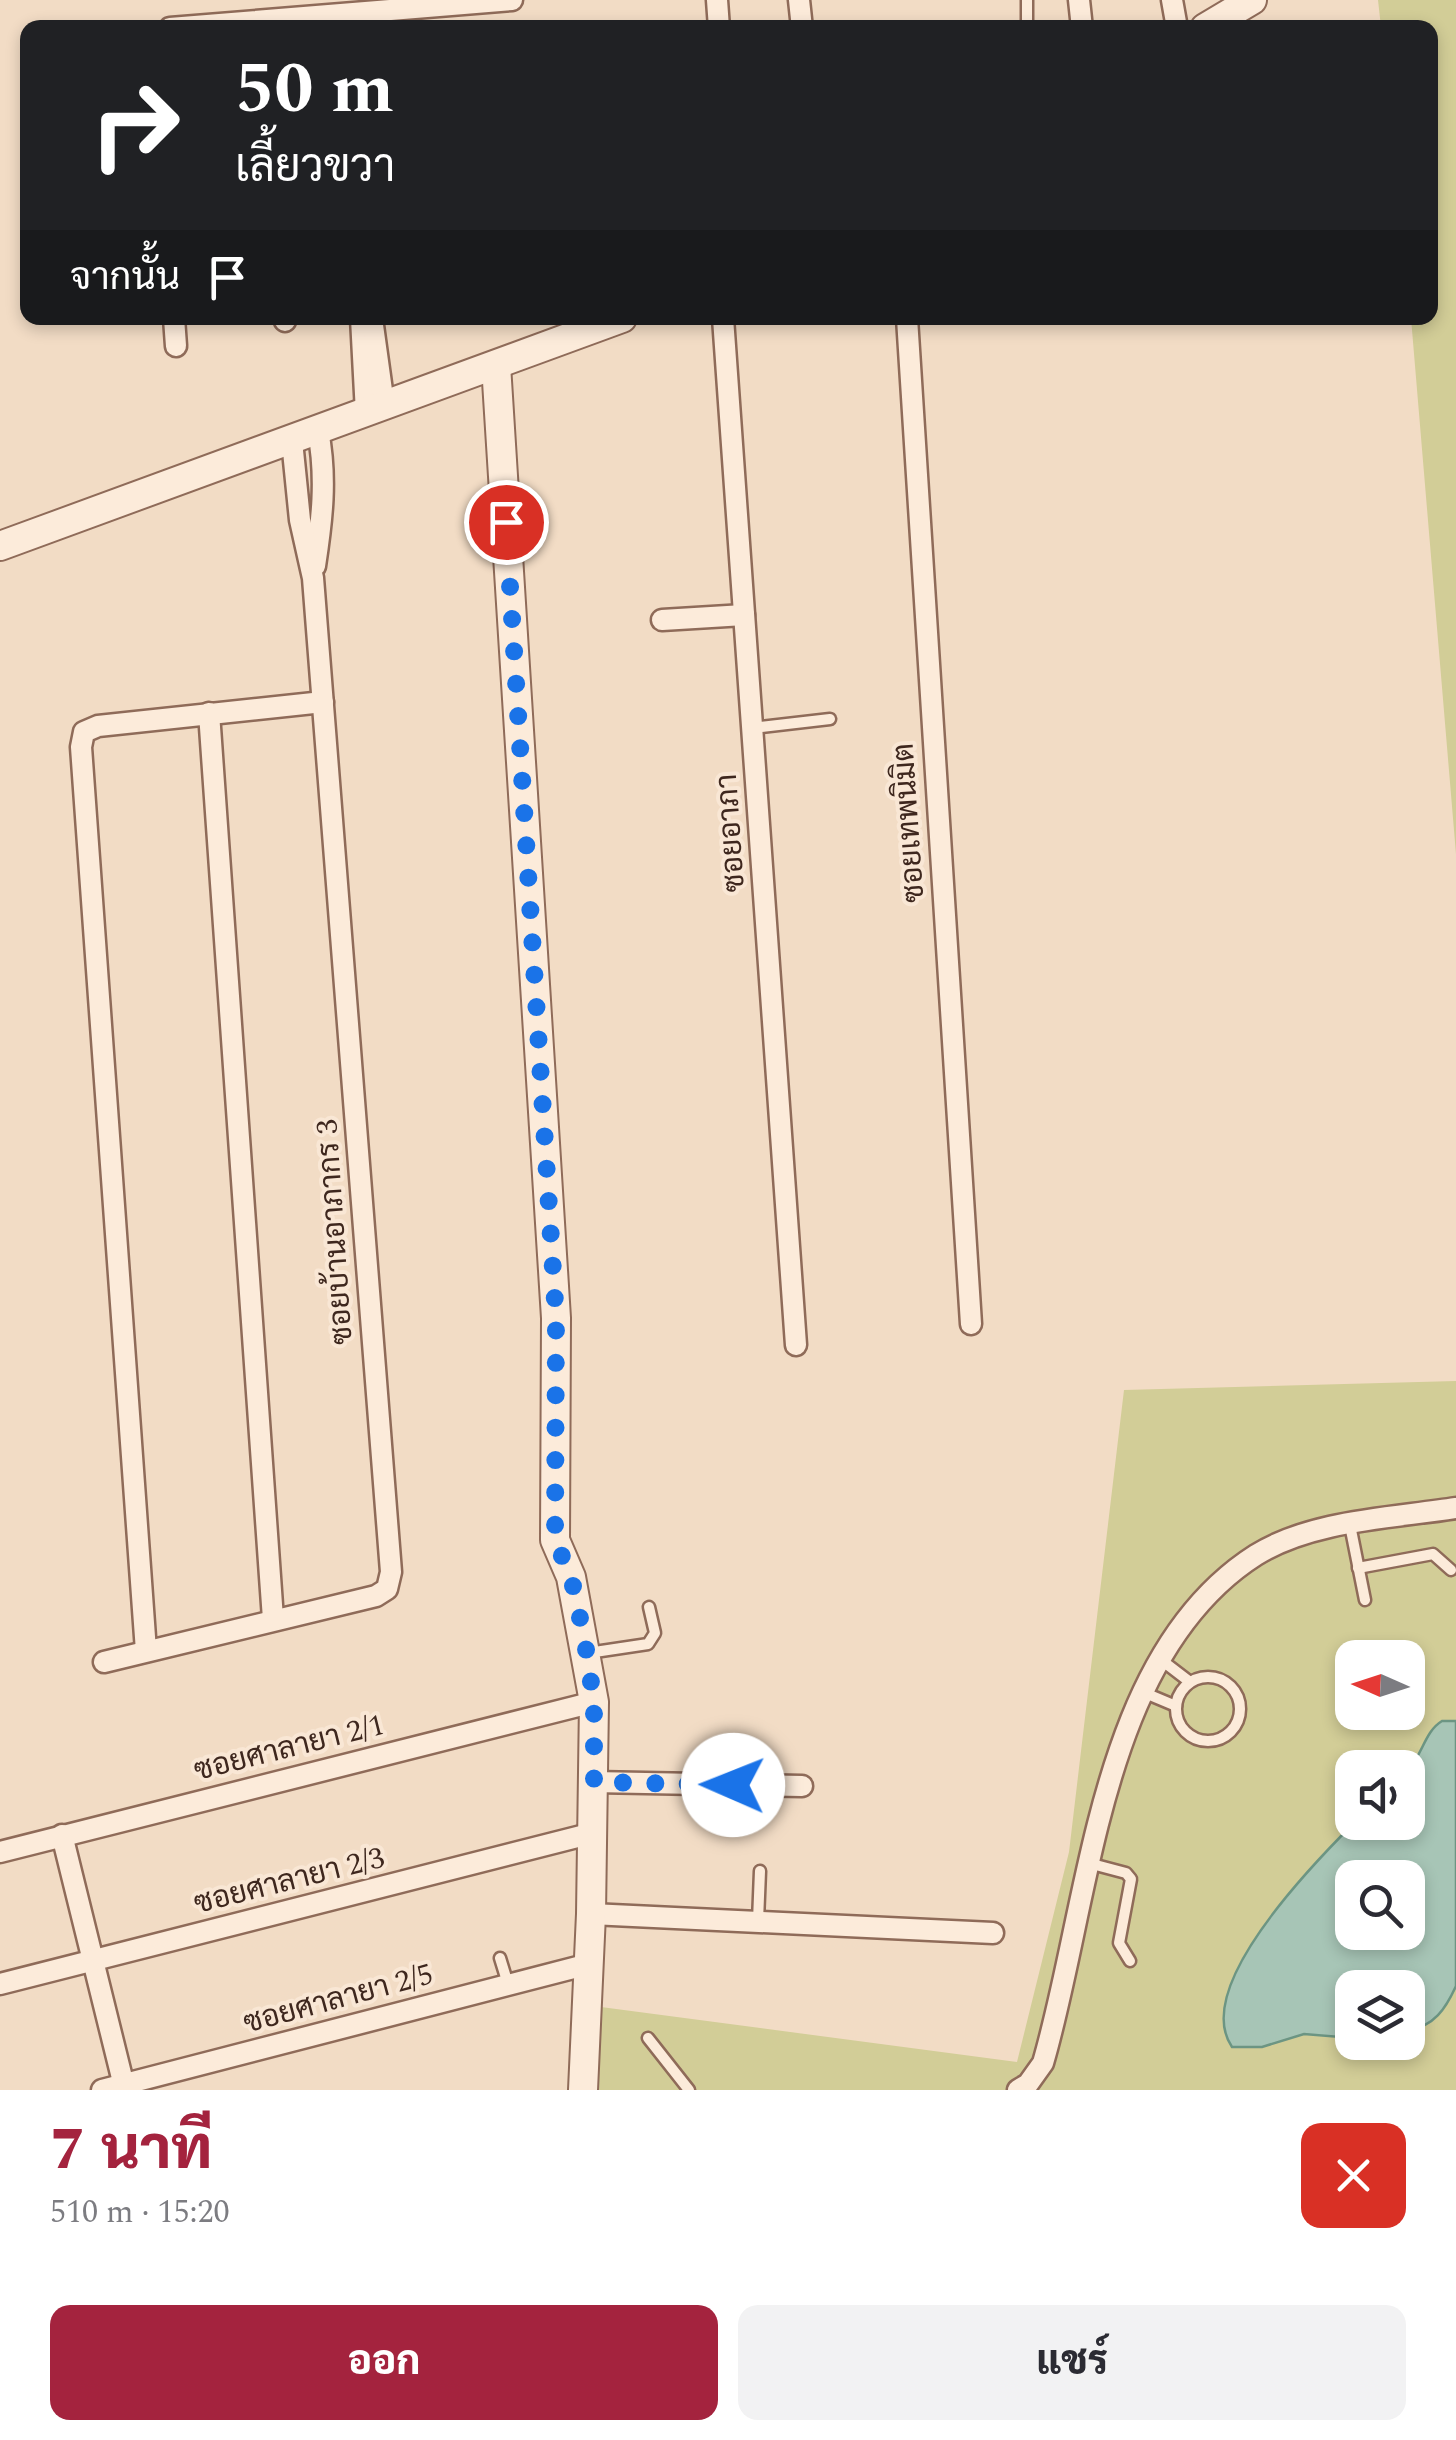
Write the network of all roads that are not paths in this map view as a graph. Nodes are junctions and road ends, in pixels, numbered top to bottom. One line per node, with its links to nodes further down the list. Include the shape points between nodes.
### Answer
1 (512, 0): 3 (street)
2 (1252, 0): 5 (street)
3 (343, 14): 4 (street)
4 (269, 20)
5 (1218, 20)
6 (174, 325): 12 (street)
7 (362, 325): 14 (street)
8 (372, 325): 14 (street)
9 (603, 325): 13 (street)
10 (723, 325): 18 (street, ซอยอาภา)
11 (907, 325): 24 (street, ซอยเทพนิมิต)
12 (176, 346)
13 (496, 364): 14 (street); 34 (street, via 556,1318 555,1540 571,1577)
14 (375, 410): 15 (street)
15 (305, 436): 16 (street); 17 (street, ซอยบ้านอาภากร 3, via 300,520); 17 (street, ซอยบ้านอาภากร 3, via 325,465)
16 (0, 546)
17 (313, 578): 20 (street, ซอยบ้านอาภากร 3)
18 (744, 615): 19 (street); 23 (street, ซอยอาภา)
19 (662, 620)
20 (323, 702): 21 (street); 32 (street, ซอยบ้านอาภากร 3, via 390,1572 387,1589 376,1596)
21 (209, 713): 32 (street); 33 (street, via 98,726 84,732 81,748)
22 (830, 718): 23 (lane)
23 (752, 728): 25 (street, ซอยอาภา)
24 (970, 1324)
25 (796, 1345)
26 (1456, 1508): 27 (street)
27 (1350, 1526): 28 (lane); 35 (street, via 1256,1555 1209,1595)
28 (1358, 1568): 29 (lane, via 1433,1554); 30 (lane)
29 (1450, 1570)
30 (1365, 1600)
31 (649, 1607): 34 (lane, via 655,1633 648,1644)
32 (273, 1619): 33 (street, ซอยบ้านอาภากร 3)
33 (146, 1652): 36 (street, ซอยบ้านอาภากร 3)
34 (586, 1653): 39 (street)
35 (1159, 1658): 37 (lane); 38 (street)
36 (104, 1662)
37 (1190, 1682): 40 (lane); 40 (lane, via 1204,1676 1231,1685 1241,1712 1237,1726 1226,1736 1198,1740 1178,1720)
38 (1140, 1691): 40 (lane); 46 (street)
39 (594, 1702): 41 (street); 44 (street, ซอยศาลายา 2/1)
40 (1176, 1706)
41 (594, 1782): 42 (street); 43 (street)
42 (802, 1786)
43 (593, 1833): 48 (street); 52 (street, ซอยศาลายา 2/3)
44 (62, 1836): 45 (street, ซอยศาลายา 2/1); 52 (street)
45 (0, 1852)
46 (1092, 1864): 53 (lane, via 1131,1879 1120,1943); 62 (street, via 1043,2063)
47 (760, 1871): 49 (lane)
48 (592, 1914): 49 (street); 54 (street)
49 (758, 1922): 50 (street)
50 (993, 1934)
51 (500, 1958): 56 (lane)
52 (90, 1961): 55 (street, ซอยศาลายา 2/3); 58 (street)
53 (1130, 1962)
54 (590, 1964): 56 (street, ซอยศาลายา 2/5); 60 (street)
55 (0, 1984)
56 (508, 1985): 58 (street, ซอยศาลายา 2/5)
57 (648, 2038): 61 (lane)
58 (124, 2087): 59 (street, ซอยศาลายา 2/5)
59 (102, 2090)
60 (583, 2090)
61 (689, 2090)
62 (1018, 2090)

